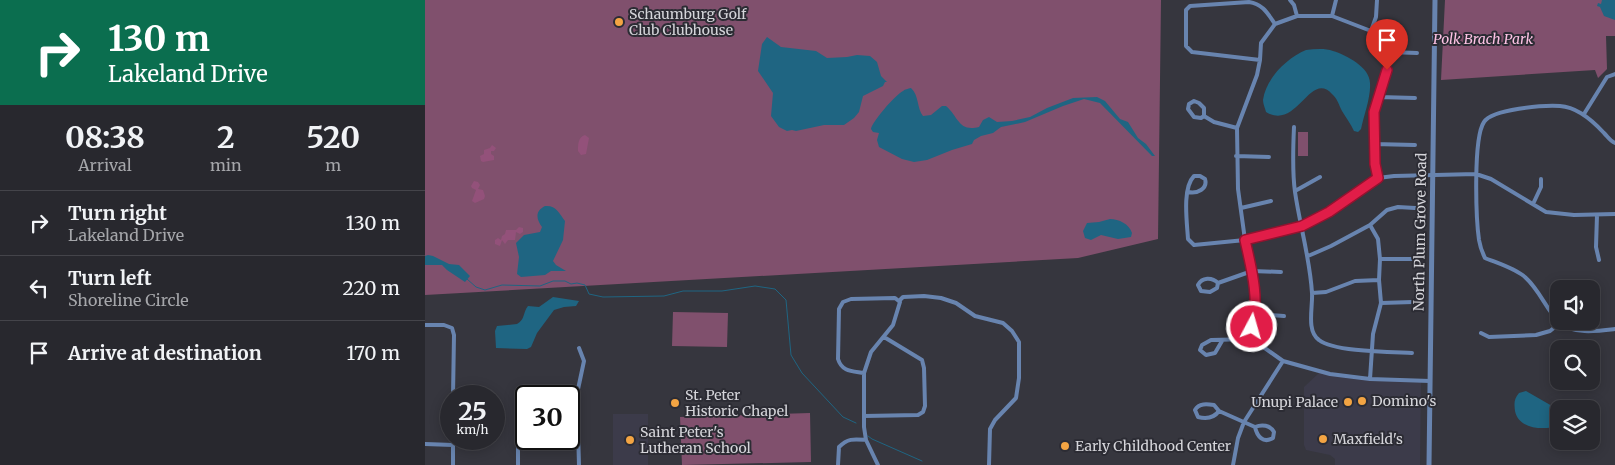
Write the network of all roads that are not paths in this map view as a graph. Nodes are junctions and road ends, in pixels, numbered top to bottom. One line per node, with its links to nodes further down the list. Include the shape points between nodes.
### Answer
1 (1290, 0): 5 (street)
2 (1336, 0): 6 (street)
3 (1377, 0): 8 (street)
4 (1435, 0): 25 (street, North Plum Grove Road)
5 (1297, 16): 6 (street); 7 (street)
6 (1332, 16): 8 (street)
7 (1275, 24): 11 (street, via 1261,43); 11 (street, via 1257,3 1190,6 1186,10 1186,46 1192,52)
8 (1371, 31): 9 (street, via 1383,38)
9 (1390, 52): 10 (street); 13 (street)
10 (1417, 53)
11 (1260, 60): 17 (street)
12 (1615, 74): 15 (street, via 1607,77)
13 (1379, 97): 14 (street); 20 (street, via 1374,112)
14 (1415, 98)
15 (1584, 114): 19 (street); 24 (street, via 1561,106 1500,111 1484,122 1479,135)
16 (1204, 116): 16 (street, via 1205,111 1199,103 1189,104 1188,109 1195,116); 17 (street, via 1213,122)
17 (1237, 128): 22 (street)
18 (1294, 128): 29 (street)
19 (1615, 143)
20 (1374, 144): 21 (street); 27 (street)
21 (1415, 144)
22 (1236, 156): 23 (street); 33 (street)
23 (1269, 157)
24 (1476, 174): 25 (street); 32 (street); 52 (street, via 1479,240 1485,258 1524,276)
25 (1432, 175): 27 (street); 69 (street, North Plum Grove Road)
26 (1321, 177): 29 (street)
27 (1378, 178): 38 (street, via 1329,212)
28 (1541, 179): 32 (street, via 1541,188)
29 (1295, 191): 38 (street)
30 (1188, 192): 30 (street, via 1196,193 1203,188 1205,178 1193,177); 39 (street, via 1188,239 1194,244)
31 (1271, 201): 33 (street)
32 (1533, 204): 36 (street, via 1546,212)
33 (1241, 208): 39 (street)
34 (1415, 208): 37 (street, via 1387,210)
35 (1615, 214): 36 (street)
36 (1597, 215): 43 (street)
37 (1370, 225): 40 (street); 41 (street, via 1378,239)
38 (1302, 226): 39 (street); 40 (street)
39 (1245, 240): 44 (street)
40 (1308, 256): 48 (street)
41 (1380, 259): 42 (street); 46 (street)
42 (1413, 259)
43 (1599, 260)
44 (1252, 271): 45 (street); 47 (street); 53 (street)
45 (1281, 272)
46 (1379, 280): 48 (street, via 1355,281 1326,292); 51 (street)
47 (1218, 283): 47 (street, via 1208,278 1198,285 1201,291 1210,292 1217,288)
48 (1312, 293): 64 (street, via 1311,329 1320,342)
49 (899, 302): 60 (street, via 893,325); 67 (street, via 895,298 851,299 843,302 839,309 840,366 844,370); 87 (street, via 903,297 941,298 956,303 975,316 1003,323 1019,342 1019,387 1016,398 990,429)
50 (1413, 302): 51 (street)
51 (1381, 303): 64 (street)
52 (1550, 309)
53 (1256, 314): 54 (street); 61 (street)
54 (1284, 316)
55 (425, 325): 70 (street, via 453,328)
56 (1615, 329): 58 (street)
57 (1551, 330): 59 (street, via 1536,335 1489,337)
58 (1576, 330)
59 (1481, 333)
60 (884, 337): 67 (street, via 871,352); 73 (street, via 922,360 925,406 918,415)
61 (1252, 339): 62 (street); 66 (street)
62 (1223, 341): 62 (street, via 1211,340 1200,350 1211,355)
63 (579, 348): 71 (street, via 584,361)
64 (1371, 352): 65 (street); 68 (street)
65 (1412, 354)
66 (1283, 360): 68 (street, via 1330,374); 74 (street)
67 (864, 373): 73 (street)
68 (1370, 379): 69 (street)
69 (1430, 381): 89 (street, North Plum Grove Road)
70 (453, 385)
71 (579, 385)
72 (1219, 411): 72 (street, via 1208,404 1201,404 1195,410 1198,417 1204,418 1215,416); 74 (street)
73 (864, 416): 76 (street)
74 (1244, 422): 75 (street); 88 (street)
75 (1255, 427): 75 (street, via 1257,435 1263,439 1273,438 1274,432 1269,427)
76 (866, 440): 85 (street, via 844,442 839,447); 86 (street)
77 (425, 444): 78 (street)
78 (440, 445)
79 (453, 450): 82 (street)
80 (518, 450): 83 (street)
81 (579, 450): 84 (street)
82 (453, 465)
83 (518, 465)
84 (579, 465)
85 (838, 465)
86 (878, 465)
87 (989, 465)
88 (1233, 465)
89 (1429, 465)

